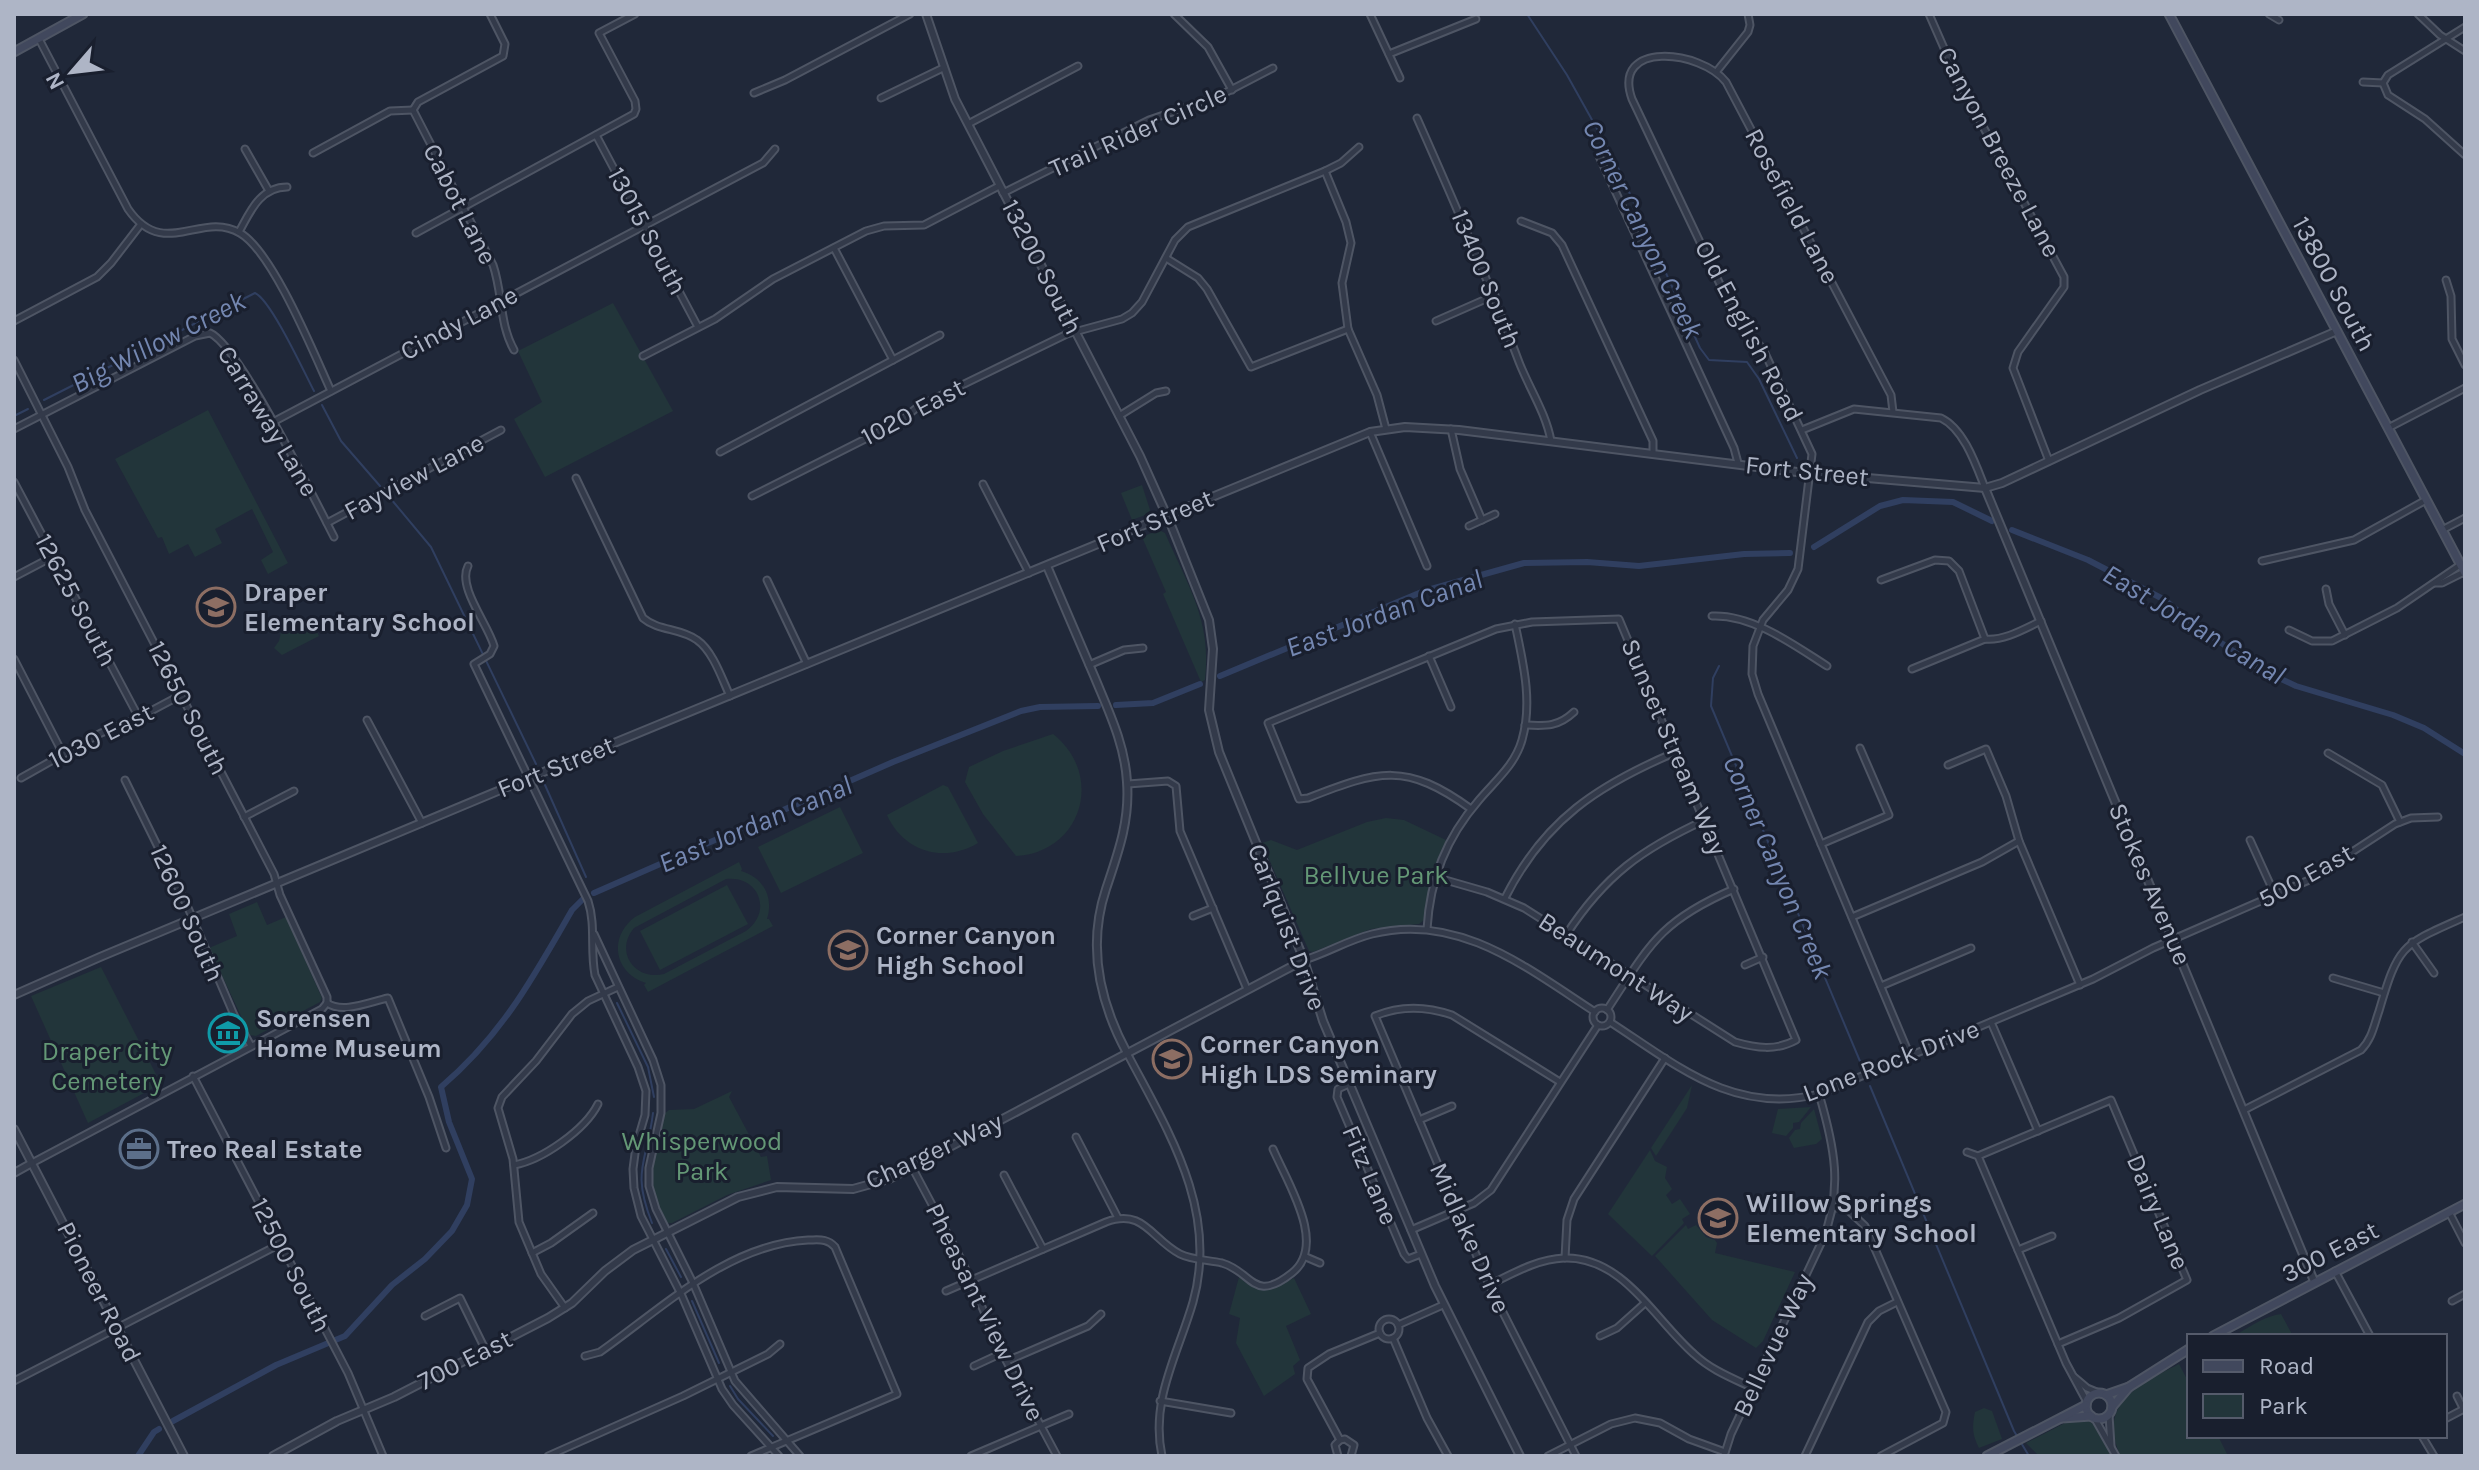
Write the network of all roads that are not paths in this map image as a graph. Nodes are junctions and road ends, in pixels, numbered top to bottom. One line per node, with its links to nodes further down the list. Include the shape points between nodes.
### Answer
1 (83, 14): 17 (main road)
2 (490, 14): 31 (street, via 505,44 503,56 420,100)
3 (635, 14): 34 (street, via 599,33 636,109)
4 (910, 14): 29 (street)
5 (926, 14): 22 (street, 13200 South)
6 (1174, 14): 28 (street, via 1208,47)
7 (1370, 14): 20 (street)
8 (1748, 14): 24 (street, via 1748,32)
9 (1929, 14): 85 (street, Canyon Breeze Lane, via 1958,80 2064,277 2064,287 2018,352 2013,368)
10 (2169, 14): 60 (main road, 13800 South)
11 (2269, 14): 14 (street)
12 (2418, 14): 16 (street)
13 (1476, 19): 20 (street)
14 (2279, 20)
15 (2465, 27): 16 (street)
16 (2445, 38): 18 (street); 27 (street)
17 (39, 39): 19 (main road); 47 (street, via 128,209)
18 (2465, 51)
19 (14, 52)
20 (1389, 54): 25 (street)
21 (1078, 66): 33 (street)
22 (943, 68): 30 (street); 33 (street, 13200 South)
23 (1273, 68): 28 (street, Trail Rider Circle)
24 (1717, 71): 71 (street, Rosefield Lane, via 1891,395); 80 (street, Old English Road, via 1666,55 1636,67 1629,88 1739,324 1763,349)
25 (1400, 78)
26 (2363, 82): 27 (street)
27 (2383, 83): 39 (street, via 2388,95)
28 (1232, 90): 43 (street, Trail Rider Circle, via 1149,120)
29 (754, 93)
30 (881, 98)
31 (413, 110): 38 (street, via 390,111); 45 (street, Cabot Lane)
32 (1417, 118): 54 (street, 13400 South)
33 (968, 124): 43 (street, 13200 South)
34 (596, 135): 45 (street); 48 (street, 13015 South)
35 (1359, 147): 41 (street, 1020 East)
36 (245, 149): 44 (street)
37 (775, 149): 48 (street, Cindy Lane, via 763,163)
38 (313, 153)
39 (2465, 155)
40 (1599, 156): 86 (street)
41 (1325, 171): 52 (street, 1020 East, via 1188,227); 59 (street, via 1351,243 1342,283)
42 (287, 187): 44 (street)
43 (1001, 189): 51 (street, Trail Rider Circle, via 930,222 878,227); 61 (street, 13200 South)
44 (269, 191): 49 (street)
45 (462, 206): 50 (street); 55 (street, Cabot Lane, via 493,265)
46 (1521, 221): 84 (street, via 1548,231 1562,245 1653,441)
47 (141, 224): 49 (street, via 170,234 215,226); 56 (street, via 97,277)
48 (644, 225): 55 (street, Cindy Lane); 58 (street, 13015 South)
49 (239, 232): 69 (street, via 264,258)
50 (416, 233)
51 (834, 248): 58 (street, Trail Rider Circle); 66 (street)
52 (1166, 258): 59 (street, via 1207,289 1251,367); 61 (street, 1020 East, via 1132,313)
53 (2446, 280): 67 (street, via 2452,339)
54 (1495, 295): 57 (street); 82 (street, 13400 South)
55 (501, 301): 63 (street, Cabot Lane); 69 (street, Cindy Lane)
56 (14, 321)
57 (1436, 321)
58 (698, 327): 64 (street)
59 (1348, 329): 77 (street)
60 (2337, 331): 75 (main road, 13800 South); 85 (street, Fort Street)
61 (1076, 332): 73 (street, 13200 South); 92 (street, 1020 East, via 919,406 899,422)
62 (940, 335): 66 (street)
63 (514, 350)
64 (643, 356)
65 (14, 360): 72 (street, 12650 South)
66 (893, 360): 83 (street)
67 (2465, 365)
68 (2465, 388): 75 (street)
69 (331, 391): 74 (street, Cindy Lane)
70 (1166, 391): 73 (street)
71 (1893, 412): 80 (street, via 1847,410); 91 (street, via 1951,424)
72 (42, 415): 74 (street, Carraway Lane, via 206,333 224,342); 76 (street, Carraway Lane); 127 (street, 12650 South)
73 (1119, 416): 95 (street, 13200 South)
74 (273, 422): 98 (street, Carraway Lane)
75 (2388, 428): 93 (main road, 13800 South)
76 (14, 429)
77 (1386, 429): 78 (street, Fort Street); 81 (street, Fort Street)
78 (1451, 429): 82 (street, Fort Street); 97 (street, via 1460,469)
79 (501, 430): 98 (street, Fayview Lane)
80 (1802, 430): 87 (street, Old English Road, via 1811,450)
81 (1370, 432): 95 (street, Fort Street); 106 (street)
82 (1551, 441): 84 (street, Fort Street)
83 (720, 452)
84 (1653, 453): 86 (street, Fort Street)
85 (2049, 461): 91 (street, Fort Street)
86 (1738, 463): 87 (street, Fort Street)
87 (1811, 473): 91 (street, Fort Street); 116 (street, Old English Road, via 1798,569)
88 (576, 478): 128 (street, via 643,618 702,643)
89 (14, 482): 102 (street, 12625 South)
90 (983, 484): 108 (street)
91 (1985, 488): 114 (street, Stokes Avenue)
92 (752, 496)
93 (2426, 500): 100 (main road, 13800 South); 103 (street, via 2354,540)
94 (1495, 514): 97 (street)
95 (1167, 517): 105 (street, Fort Street); 170 (street, Carlquist Drive, via 1209,620 1214,737)
96 (2465, 518): 100 (street)
97 (1482, 520): 99 (street)
98 (327, 523): 101 (street, Carraway Lane)
99 (1469, 526)
100 (2442, 530): 107 (main road, 13800 South)
101 (334, 537)
102 (54, 556): 109 (street); 131 (street, 12625 South)
103 (2262, 561)
104 (468, 566): 140 (street, via 467,588 494,643 493,652 476,662)
105 (1047, 566): 108 (street, Fort Street); 124 (street)
106 (1427, 566)
107 (2463, 570): 118 (street)
108 (1029, 573): 123 (street, Fort Street)
109 (14, 577)
110 (767, 580): 123 (street)
111 (1881, 580): 119 (street, via 1935,560 1952,563)
112 (2326, 589): 118 (street)
113 (1712, 616): 116 (street, via 1731,616)
114 (2042, 621): 119 (street); 166 (street, Stokes Avenue)
115 (1515, 624): 121 (street, Sunset Stream Way); 133 (street, via 1526,684); 135 (street, Sunset Stream Way, via 1619,619)
116 (1759, 628): 125 (street); 152 (street, Old English Road, via 1752,653 1753,681)
117 (2289, 630): 118 (street, via 2319,643)
118 (2345, 635)
119 (1985, 639): 126 (street)
120 (1143, 648): 124 (street)
121 (1429, 656): 129 (street); 144 (street, Sunset Stream Way, via 1268,723 1299,799 1362,778 1397,775 1435,784)
122 (14, 659): 137 (street)
123 (807, 664): 128 (street, Fort Street)
124 (1089, 665): 142 (street, via 1120,744)
125 (1827, 666)
126 (1912, 669)
127 (181, 695): 131 (street, 1030 East); 145 (street, 12650 South)
128 (730, 696): 140 (street, Fort Street)
129 (1451, 707)
130 (1574, 712): 133 (street, via 1552,726)
131 (139, 718): 137 (street, 1030 East)
132 (367, 720): 149 (street)
133 (1525, 725): 144 (street, via 1512,762)
134 (1860, 748): 152 (street, via 1889,815)
135 (1676, 752): 147 (street, Sunset Stream Way); 157 (street, via 1621,776 1579,805 1536,846)
136 (2328, 753): 148 (street, via 2382,785)
137 (63, 754): 139 (street, 1030 East)
138 (1948, 765): 151 (street, via 1986,749)
139 (21, 778)
140 (529, 778): 149 (street, Fort Street); 163 (street, via 588,901)
141 (125, 780): 162 (street, 12600 South)
142 (1128, 784): 158 (street, via 1174,784 1180,831); 190 (street, via 1125,829 1103,900 1097,942 1102,996)
143 (294, 791): 145 (street)
144 (1471, 809): 153 (street, via 1450,839)
145 (244, 817): 154 (street, 12650 South)
146 (2438, 817): 148 (street, 500 East)
147 (1705, 820): 155 (street, Sunset Stream Way); 165 (street, via 1629,861 1592,898)
148 (2400, 822): 156 (street, 500 East, via 2330,868)
149 (422, 823): 154 (street, Fort Street)
150 (2250, 840): 156 (street)
151 (2019, 841): 160 (street); 175 (street)
152 (1821, 844): 160 (street, Old English Road)
153 (1435, 877): 157 (street, Beaumont Way); 164 (street)
154 (277, 883): 162 (street, Fort Street); 182 (street, 12650 South)
155 (1734, 889): 169 (street, Sunset Stream Way); 173 (street, via 1674,921)
156 (2275, 895): 166 (street, 500 East)
157 (1505, 898): 165 (street, Beaumont Way)
158 (1213, 908): 159 (street); 178 (street)
159 (1193, 916)
160 (1852, 917): 176 (street, Old English Road)
161 (2465, 917): 167 (street)
162 (191, 919): 181 (street, Fort Street); 189 (street, 12600 South)
163 (593, 929): 177 (street); 180 (street, via 594,967)
164 (1427, 929): 170 (street, via 1374,933); 184 (street, via 1502,952)
165 (1566, 935): 173 (street, Beaumont Way)
166 (2174, 939): 175 (street, Lone Rock Drive); 199 (street, Stokes Avenue)
167 (2412, 942): 172 (street); 179 (street, via 2396,958)
168 (1971, 948): 176 (street)
169 (1763, 957): 171 (street); 188 (street, Sunset Stream Way)
170 (1304, 960): 178 (street); 195 (street, Carlquist Drive)
171 (1745, 965)
172 (2434, 973)
173 (1629, 975): 183 (street); 188 (street, Beaumont Way, via 1735,1042 1764,1048)
174 (2333, 978): 179 (street)
175 (2080, 985): 186 (street, Lone Rock Drive)
176 (1881, 986): 191 (street, Old English Road)
177 (618, 987): 180 (street); 220 (street, via 661,1085 649,1177)
178 (1247, 989): 190 (street)
179 (2384, 993): 199 (street, via 2361,1050)
180 (603, 994): 209 (street, via 572,1014 500,1100 498,1115); 222 (street, via 646,1091 633,1179)
181 (14, 995)
182 (327, 1003): 189 (street); 204 (street, via 343,1009 388,998)
183 (1607, 1010): 184 (street); 185 (street)
184 (1595, 1012): 187 (street)
185 (1610, 1022): 187 (street); 192 (street, Lone Rock Drive)
186 (1991, 1022): 191 (street, Lone Rock Drive); 202 (street)
187 (1598, 1025): 194 (street)
188 (1796, 1040)
189 (251, 1046): 193 (street)
190 (1127, 1053): 210 (street, Charger Way); 231 (street, via 1185,1167 1197,1209)
191 (1910, 1056): 196 (street, Lone Rock Drive)
192 (1665, 1058): 196 (street, Lone Rock Drive, via 1713,1087 1742,1096 1781,1100); 232 (street, via 1574,1199)
193 (193, 1076): 208 (street); 224 (street, 12500 South)
194 (1560, 1082): 200 (street, Midlake Drive, via 1452,1015 1395,1009 1375,1016); 215 (street, via 1491,1190)
195 (1349, 1084): 219 (street, Carlquist Drive); 229 (street, Fitz Lane, via 1338,1089 1337,1097 1404,1254 1408,1259)
196 (1819, 1094): 214 (street, Bellevue Way, via 1834,1147)
197 (598, 1104): 209 (street, via 548,1152)
198 (1452, 1106): 200 (street)
199 (2244, 1110): 236 (street, Stokes Avenue)
200 (1419, 1120): 215 (street, Midlake Drive)
201 (14, 1129): 208 (street, Pioneer Road)
202 (2038, 1131): 207 (street); 257 (street, Dairy Lane, via 2111,1100 2187,1280)
203 (1076, 1137): 218 (street)
204 (446, 1148)
205 (1273, 1149): 230 (street, via 1307,1231)
206 (1967, 1152): 207 (street)
207 (1978, 1156): 227 (street)
208 (32, 1163): 211 (street); 250 (street, Pioneer Road)
209 (514, 1165): 228 (street, via 516,1211)
210 (912, 1167): 220 (street, Charger Way, via 853,1189 754,1191); 235 (street, Pheasant View Drive)
211 (14, 1173)
212 (1004, 1175): 226 (street)
213 (2465, 1204): 216 (main road, 300 East)
214 (1833, 1207): 243 (street, via 1849,1211 1865,1226); 269 (street, Bellevue Way)
215 (1457, 1210): 219 (street); 238 (street, Midlake Drive)
216 (2449, 1212): 223 (street); 234 (main road, 300 East)
217 (593, 1213): 228 (street)
218 (1118, 1218): 226 (street); 231 (street, via 1138,1221 1177,1253)
219 (1411, 1230): 229 (street, Carlquist Drive)
220 (667, 1232): 222 (street, Charger Way); 237 (street)
221 (2052, 1236): 227 (street)
222 (652, 1239): 225 (street, Charger Way); 240 (street)
223 (2465, 1243)
224 (280, 1244): 250 (street); 275 (street, 12500 South)
225 (643, 1244): 246 (street, 700 East)
226 (1043, 1249): 235 (street)
227 (2018, 1250): 257 (street)
228 (532, 1253): 246 (street)
229 (1421, 1254): 245 (street, Carlquist Drive)
230 (1306, 1257): 231 (street, via 1291,1274 1265,1286 1251,1283 1228,1265); 233 (street)
231 (1200, 1258): 272 (street, via 1193,1302)
232 (1565, 1258): 238 (street); 244 (street, via 1610,1271)
233 (1320, 1263)
234 (2335, 1271): 236 (main road, 300 East); 253 (street)
235 (971, 1279): 239 (street); 260 (street, Pheasant View Drive)
236 (2314, 1281): 252 (main road, 300 East)
237 (693, 1283): 240 (street); 264 (street); 285 (street, via 781,1243 823,1239 835,1247 897,1394)
238 (1489, 1285): 286 (street, Midlake Drive)
239 (946, 1291)
240 (680, 1293): 261 (street, via 600,1352); 265 (street)
241 (2465, 1294): 242 (street)
242 (2452, 1301)
243 (1897, 1302): 291 (street, via 1947,1417); 307 (street, via 1868,1322)
244 (1645, 1303): 254 (street); 269 (street, via 1703,1362)
245 (1443, 1305): 249 (street); 304 (street, Carlquist Drive)
246 (565, 1308): 258 (street, 700 East)
247 (1101, 1314): 262 (street, via 1088,1326)
248 (425, 1316): 258 (street, via 460,1298)
249 (1398, 1325): 251 (street, via 1384,1320); 255 (street)
250 (118, 1328): 267 (street); 292 (street, Pioneer Road)
251 (1380, 1333): 255 (street); 284 (street, via 1308,1368 1307,1379)
252 (2217, 1334)
253 (2369, 1334)
254 (1600, 1336)
255 (1393, 1338): 303 (street)
256 (780, 1344): 264 (street)
257 (2058, 1344): 266 (street)
258 (485, 1349): 275 (street, 700 East)
259 (2187, 1350): 268 (main road)
260 (1002, 1353): 262 (street, Pheasant View Drive); 263 (street)
261 (585, 1356)
262 (1007, 1361): 282 (street, Pheasant View Drive)
263 (974, 1366)
264 (731, 1370): 265 (street); 285 (street, via 748,1399)
265 (717, 1377): 287 (street, via 733,1405); 295 (street)
266 (2074, 1377): 270 (street); 273 (street)
267 (14, 1381)
268 (2129, 1387): 270 (main road); 274 (main road)
269 (1753, 1388): 289 (street, Bellevue Way)
270 (2102, 1394): 273 (main road); 274 (main road)
271 (2457, 1396): 276 (street)
272 (1160, 1401): 277 (street); 301 (street)
273 (2087, 1404): 280 (main road); 281 (main road)
274 (2112, 1407): 279 (main road)
275 (362, 1410): 293 (street, 700 East); 294 (street, 12500 South)
276 (2464, 1410)
277 (1231, 1413)
278 (1069, 1414): 282 (street)
279 (2109, 1415): 280 (main road); 288 (street)
280 (2093, 1417): 281 (main road); 288 (street)
281 (2062, 1418): 308 (main road)
282 (1041, 1426): 299 (street); 300 (street, Pheasant View Drive)
283 (2423, 1438): 310 (street)
284 (1340, 1440): 290 (street); 302 (street, via 1353,1443)
285 (787, 1441): 287 (street); 298 (street)
286 (1570, 1445): 289 (street, via 1635,1418 1660,1423); 305 (street); 306 (street, Midlake Drive)
287 (772, 1447): 296 (street); 297 (street)
288 (2111, 1447): 309 (street)
289 (1725, 1454)
290 (1334, 1455)
291 (1884, 1455)
292 (184, 1456)
293 (273, 1456)
294 (383, 1456)
295 (548, 1456)
296 (751, 1456)
297 (779, 1456)
298 (800, 1456)
299 (971, 1456)
300 (1057, 1456)
301 (1162, 1456)
302 (1351, 1456)
303 (1448, 1456)
304 (1520, 1456)
305 (1548, 1456)
306 (1576, 1456)
307 (1805, 1456)
308 (1987, 1456)
309 (2116, 1456)
310 (2434, 1456)

